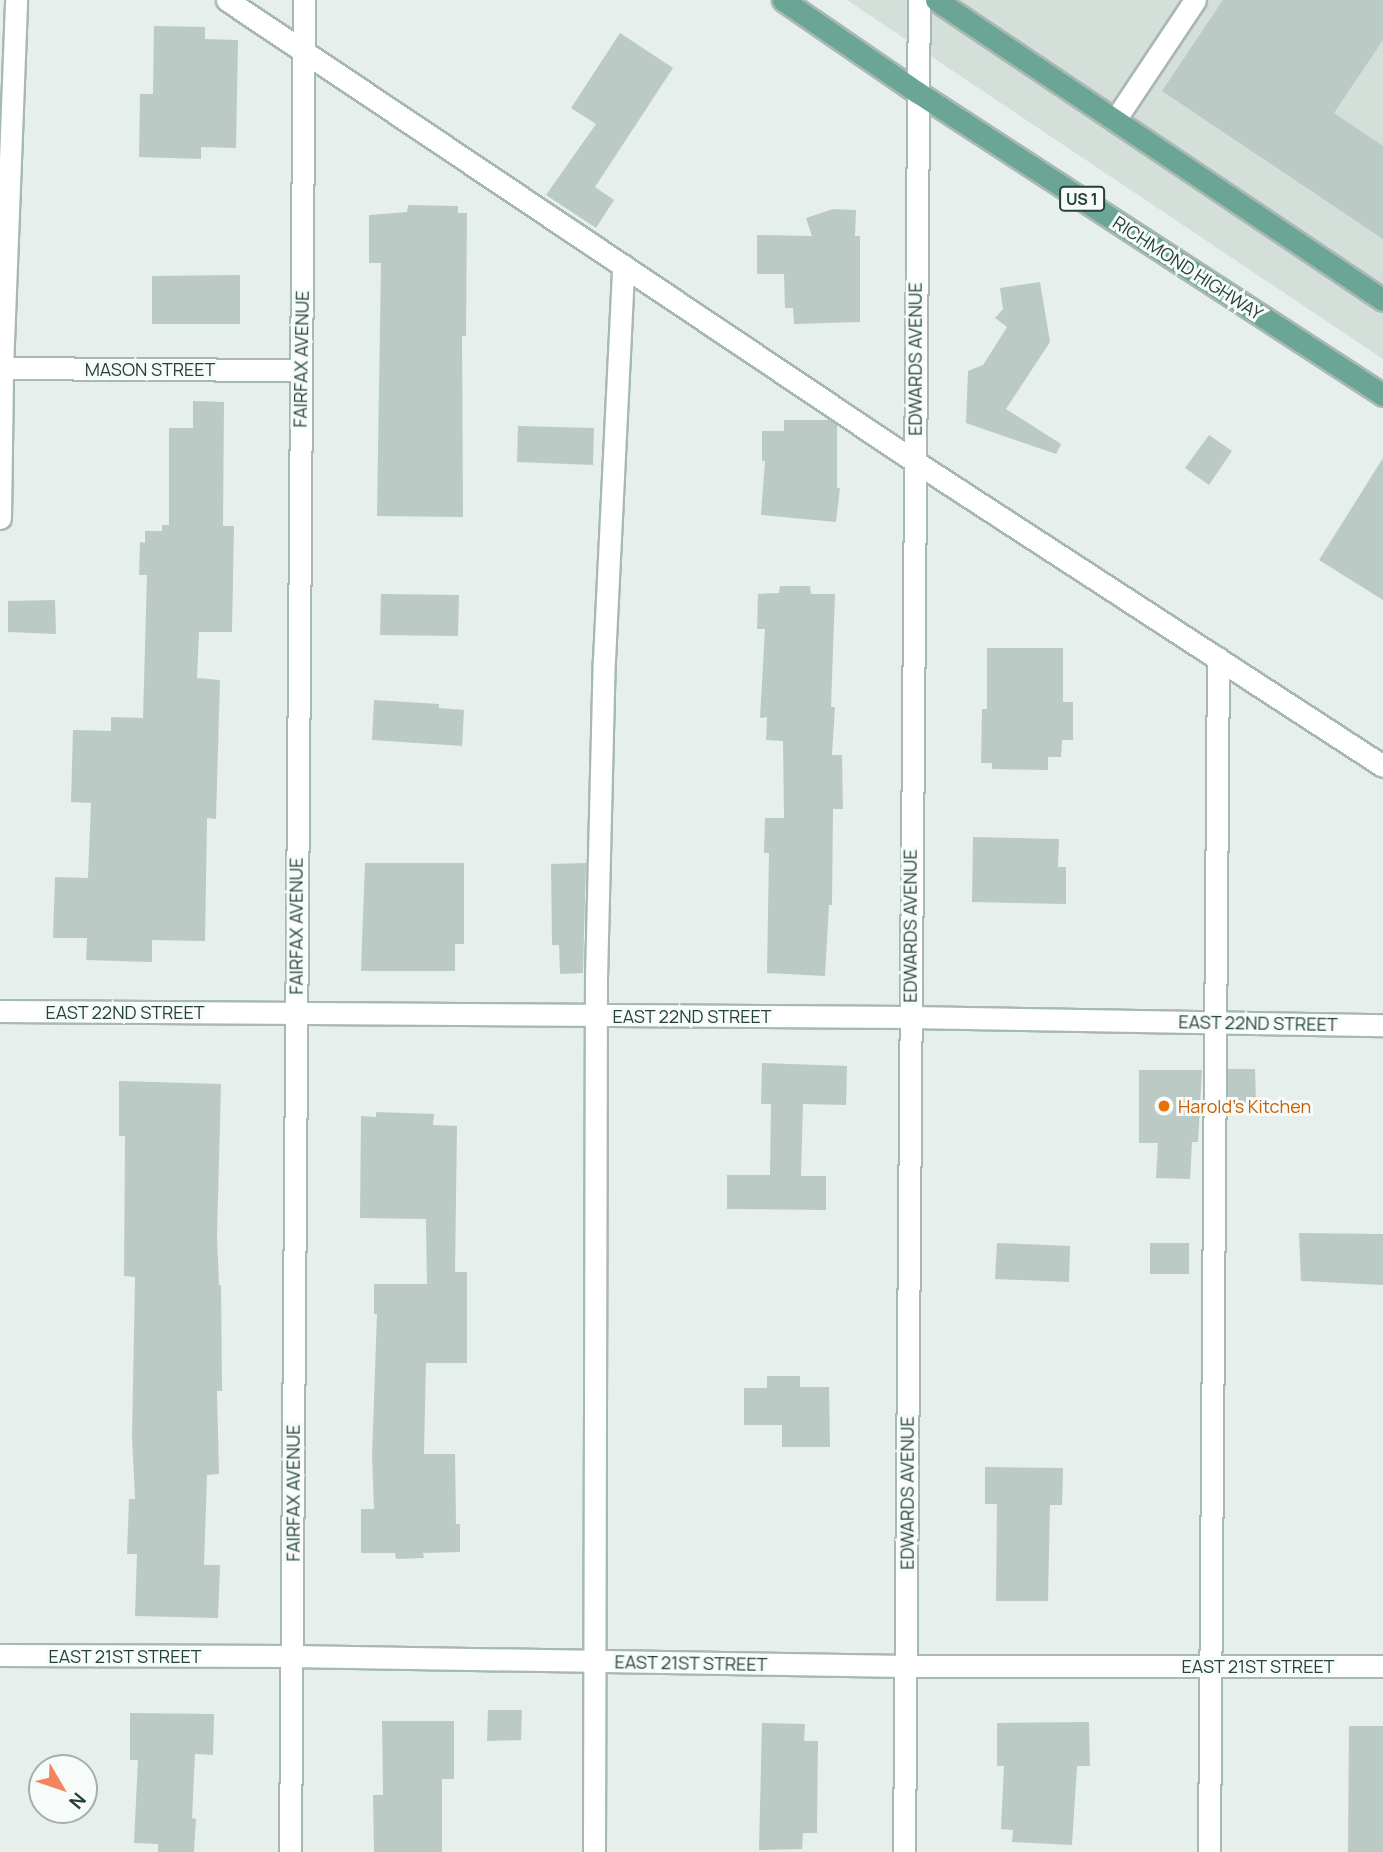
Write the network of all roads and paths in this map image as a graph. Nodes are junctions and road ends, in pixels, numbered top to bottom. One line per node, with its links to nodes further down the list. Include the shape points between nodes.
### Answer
1 (16, 0): 13 (street)
2 (227, 0): 8 (street)
3 (304, 0): 8 (street, FAIRFAX AVENUE)
4 (783, 0): 9 (main road, RICHMOND HIGHWAY / US 1)
5 (919, 0): 9 (street, EDWARDS AVENUE)
6 (936, 0): 10 (main road)
7 (1195, 0): 10 (street)
8 (304, 50): 11 (street); 14 (street, FAIRFAX AVENUE)
9 (917, 92): 15 (main road, RICHMOND HIGHWAY / US 1); 16 (street, EDWARDS AVENUE)
10 (1115, 120): 12 (main road)
11 (623, 265): 16 (street); 22 (street, via 604,660)
12 (1383, 300)
13 (1, 368): 14 (street, MASON STREET); 17 (street)
14 (301, 370): 21 (street, FAIRFAX AVENUE)
15 (1383, 395)
16 (914, 461): 18 (street); 23 (street, EDWARDS AVENUE)
17 (0, 517)
18 (1218, 658): 19 (street); 24 (street)
19 (1383, 766)
20 (0, 1011): 21 (street, EAST 22ND STREET)
21 (296, 1013): 22 (street, EAST 22ND STREET); 27 (street, FAIRFAX AVENUE)
22 (596, 1015): 23 (street, EAST 22ND STREET); 28 (street)
23 (909, 1017): 24 (street, EAST 22ND STREET); 29 (street, EDWARDS AVENUE)
24 (1217, 1022): 25 (street, EAST 22ND STREET); 31 (street)
25 (1383, 1025)
26 (0, 1655): 27 (street, EAST 21ST STREET)
27 (291, 1656): 28 (street, EAST 21ST STREET); 32 (street, FAIRFAX AVENUE)
28 (595, 1661): 29 (street, EAST 21ST STREET); 33 (street)
29 (906, 1666): 31 (street, EAST 21ST STREET); 34 (street, EDWARDS AVENUE)
30 (1383, 1666): 31 (street, EAST 21ST STREET)
31 (1209, 1667): 35 (street)
32 (290, 1852)
33 (594, 1852)
34 (904, 1852)
35 (1209, 1852)

